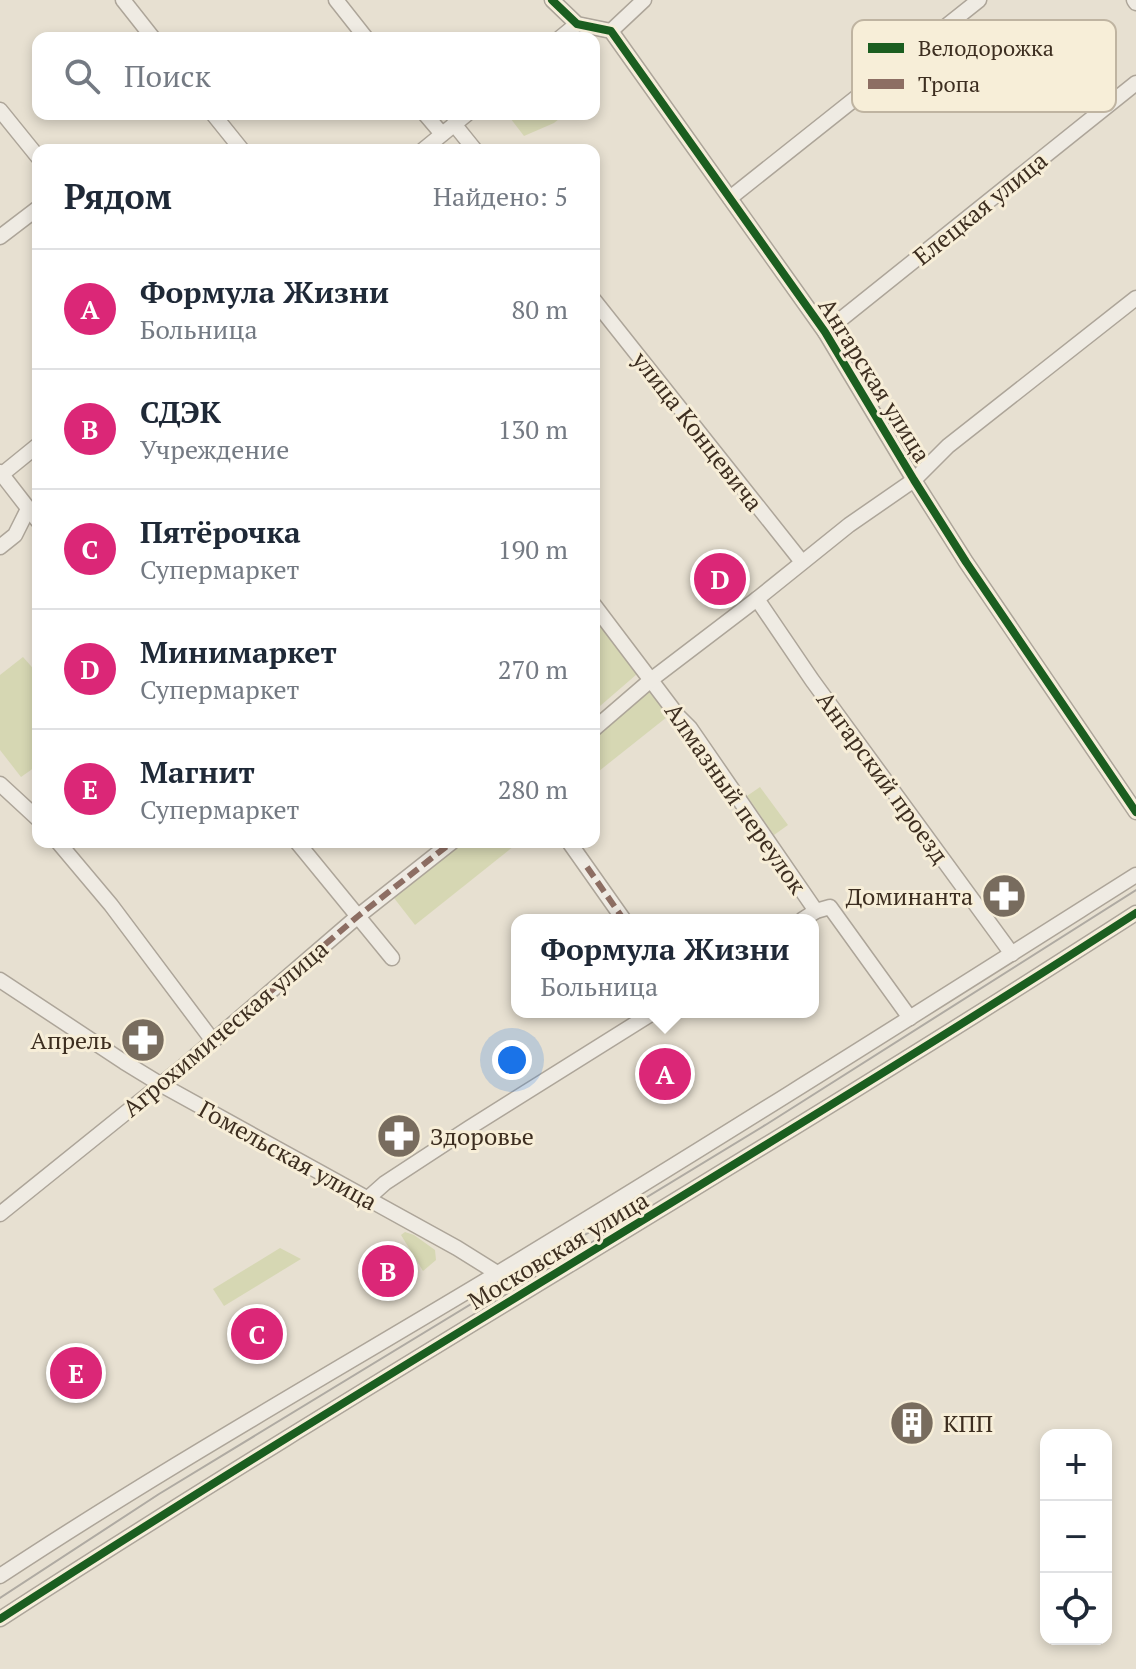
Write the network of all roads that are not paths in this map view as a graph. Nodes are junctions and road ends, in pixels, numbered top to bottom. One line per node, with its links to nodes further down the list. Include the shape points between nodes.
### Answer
1 (123, 0): 9 (street)
2 (336, 0): 10 (street)
3 (552, 0): 7 (street)
4 (644, 0): 8 (street)
5 (979, 0): 6 (street)
6 (954, 20)
7 (577, 24): 8 (street); 11 (street)
8 (611, 31): 26 (street, Ангарская улица)
9 (148, 32)
10 (361, 32)
11 (567, 32)
12 (1136, 83): 13 (street, Елецкая улица)
13 (1116, 99)
14 (852, 101): 26 (street)
15 (0, 110): 25 (street)
16 (1100, 112): 31 (street, Елецкая улица)
17 (218, 120): 22 (street)
18 (430, 120): 21 (street)
19 (459, 120): 20 (street)
20 (454, 124): 21 (street); 24 (street)
21 (442, 134): 23 (street)
22 (237, 144)
23 (430, 144)
24 (470, 144)
25 (32, 150)
26 (730, 198): 31 (street, Ангарская улица)
27 (32, 213): 28 (street)
28 (0, 237)
29 (1136, 298): 34 (street, via 948,446)
30 (600, 308): 38 (street, улица Концевича)
31 (825, 332): 34 (street, Ангарская улица)
32 (32, 450): 33 (street)
33 (1, 474): 35 (street)
34 (914, 480): 38 (street); 44 (street, Ангарская улица)
35 (28, 509): 36 (street); 37 (street, via 15,535)
36 (32, 514)
37 (0, 547)
38 (802, 562): 39 (street)
39 (757, 599): 41 (street); 56 (street, Ангарский проезд)
40 (600, 613): 41 (street, Алмазный переулок)
41 (652, 679): 42 (street); 51 (street, Алмазный переулок)
42 (600, 724)
43 (0, 784): 45 (street)
44 (1136, 812)
45 (32, 813)
46 (63, 848): 61 (street)
47 (302, 848): 55 (street)
48 (444, 848): 55 (street, Агрохимическая улица)
49 (573, 848): 53 (street)
50 (1136, 875): 56 (street, Московская улица)
51 (816, 911): 54 (street); 60 (street, Алмазный переулок, via 830,907)
52 (1136, 913): 67 (street, Московская улица)
53 (620, 914)
54 (811, 914)
55 (357, 917): 57 (street); 61 (street, Агрохимическая улица)
56 (1012, 954): 60 (street, Московская улица)
57 (392, 958)
58 (0, 980): 62 (street, Гомельская улица)
59 (644, 1018): 63 (street)
60 (910, 1018): 65 (street, Московская улица)
61 (213, 1041): 62 (street, Агрохимическая улица)
62 (160, 1084): 63 (street, Гомельская улица); 64 (street, Агрохимическая улица)
63 (367, 1199): 65 (street, Гомельская улица)
64 (0, 1214)
65 (497, 1273): 66 (street, Московская улица)
66 (0, 1576)
67 (0, 1619)

